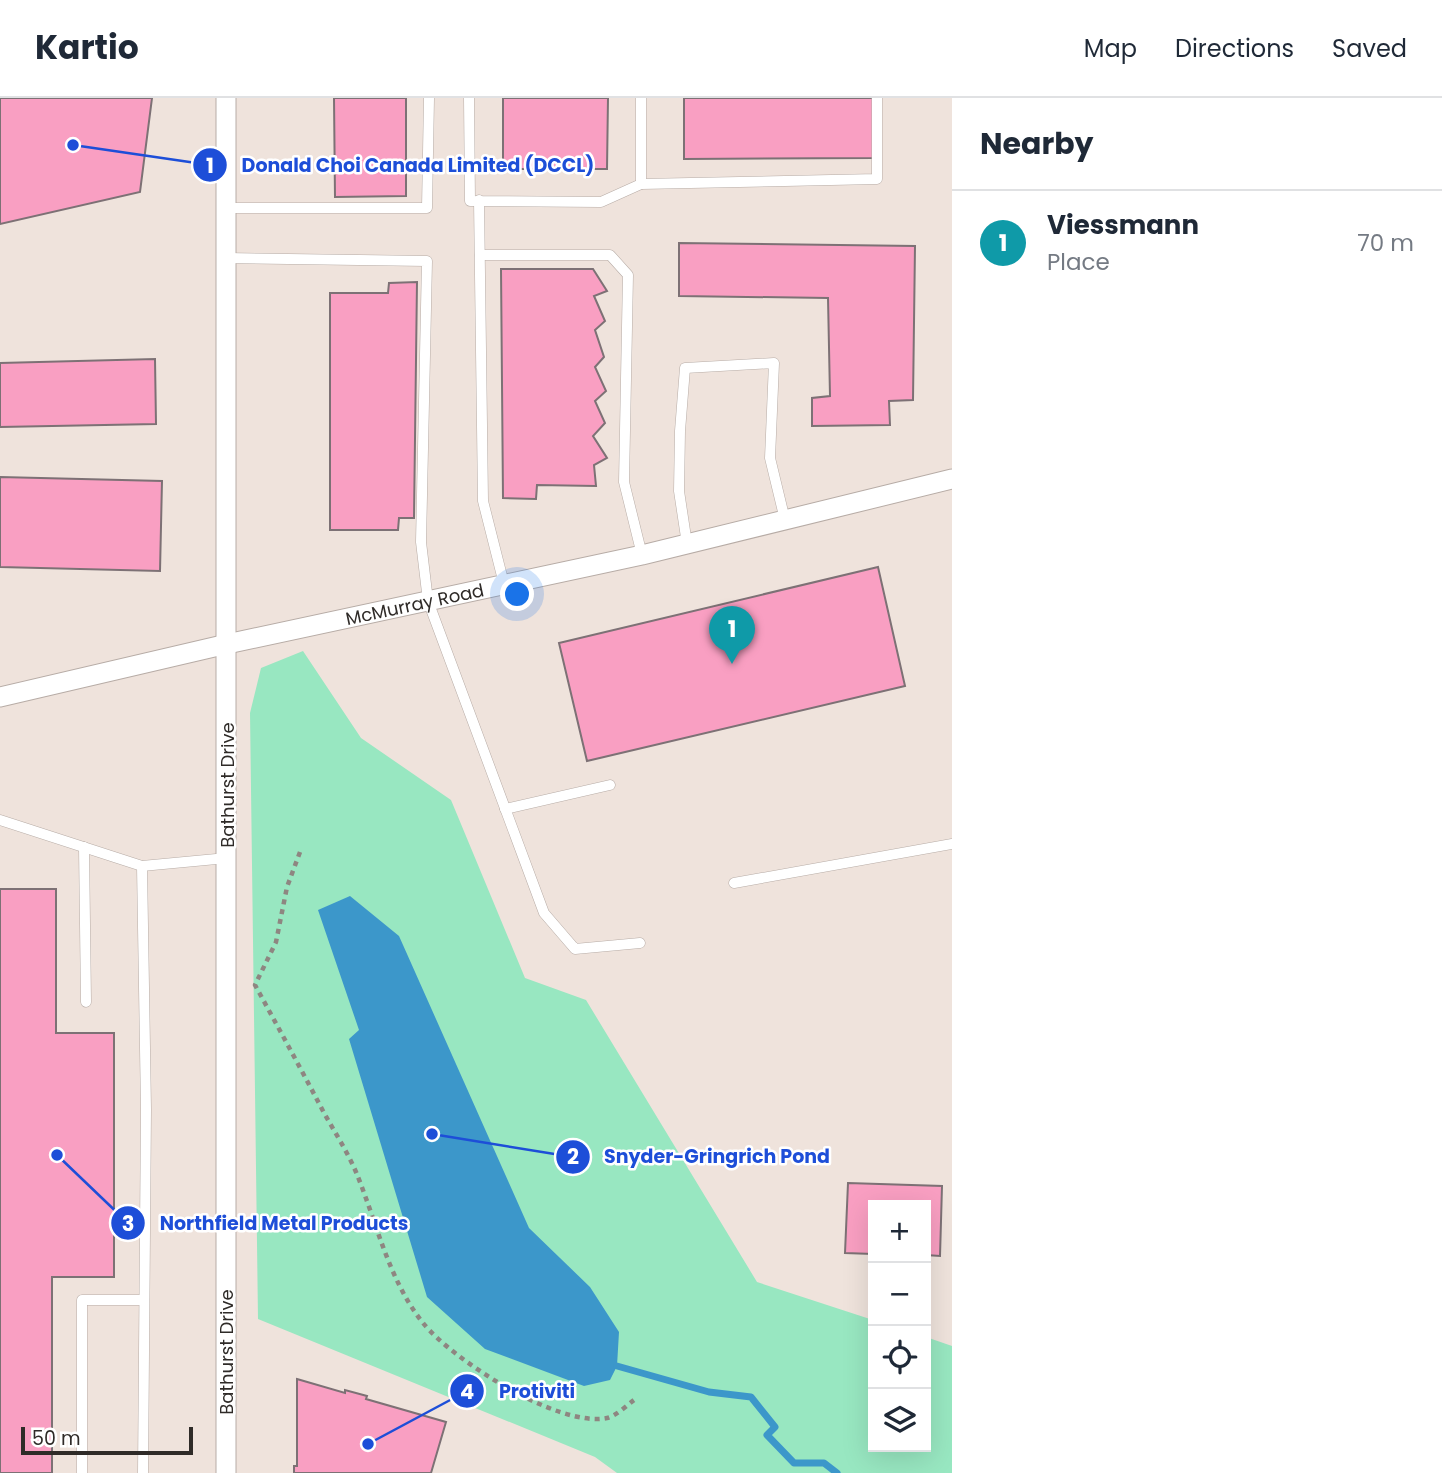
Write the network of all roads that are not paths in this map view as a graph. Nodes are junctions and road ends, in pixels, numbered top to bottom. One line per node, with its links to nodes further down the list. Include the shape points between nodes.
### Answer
1 (226, 98): 8 (street, Bathurst Drive)
2 (429, 98): 8 (lane, via 427,208)
3 (469, 98): 7 (lane, via 470,201)
4 (641, 98): 6 (lane)
5 (877, 98): 6 (lane, via 877,179)
6 (640, 184): 7 (lane, via 601,202)
7 (479, 200): 9 (lane)
8 (226, 208): 10 (street, Bathurst Drive)
9 (480, 255): 14 (lane, via 610,255 628,275 624,482); 15 (lane, via 484,501)
10 (226, 258): 16 (lane, via 427,261 421,542); 17 (street, Bathurst Drive)
11 (952, 479): 12 (street, McMurray Road)
12 (785, 520): 13 (street, McMurray Road); 13 (lane, via 770,458 774,363 685,368 679,491)
13 (687, 544): 14 (street, McMurray Road)
14 (642, 555): 15 (street, McMurray Road)
15 (504, 584): 16 (street, McMurray Road)
16 (428, 601): 17 (street, McMurray Road); 20 (lane)
17 (227, 643): 18 (street, McMurray Road); 24 (street, Bathurst Drive)
18 (0, 697)
19 (610, 785): 20 (lane)
20 (505, 809): 27 (lane, via 544,913 575,949)
21 (0, 820): 23 (lane)
22 (952, 844): 26 (lane)
23 (84, 847): 25 (lane); 28 (lane)
24 (227, 858): 25 (lane); 32 (street, Bathurst Drive)
25 (142, 866): 29 (lane)
26 (734, 884)
27 (640, 943)
28 (86, 1002)
29 (145, 1300): 30 (lane, via 82,1300); 31 (lane)
30 (82, 1473)
31 (143, 1473)
32 (226, 1473)

